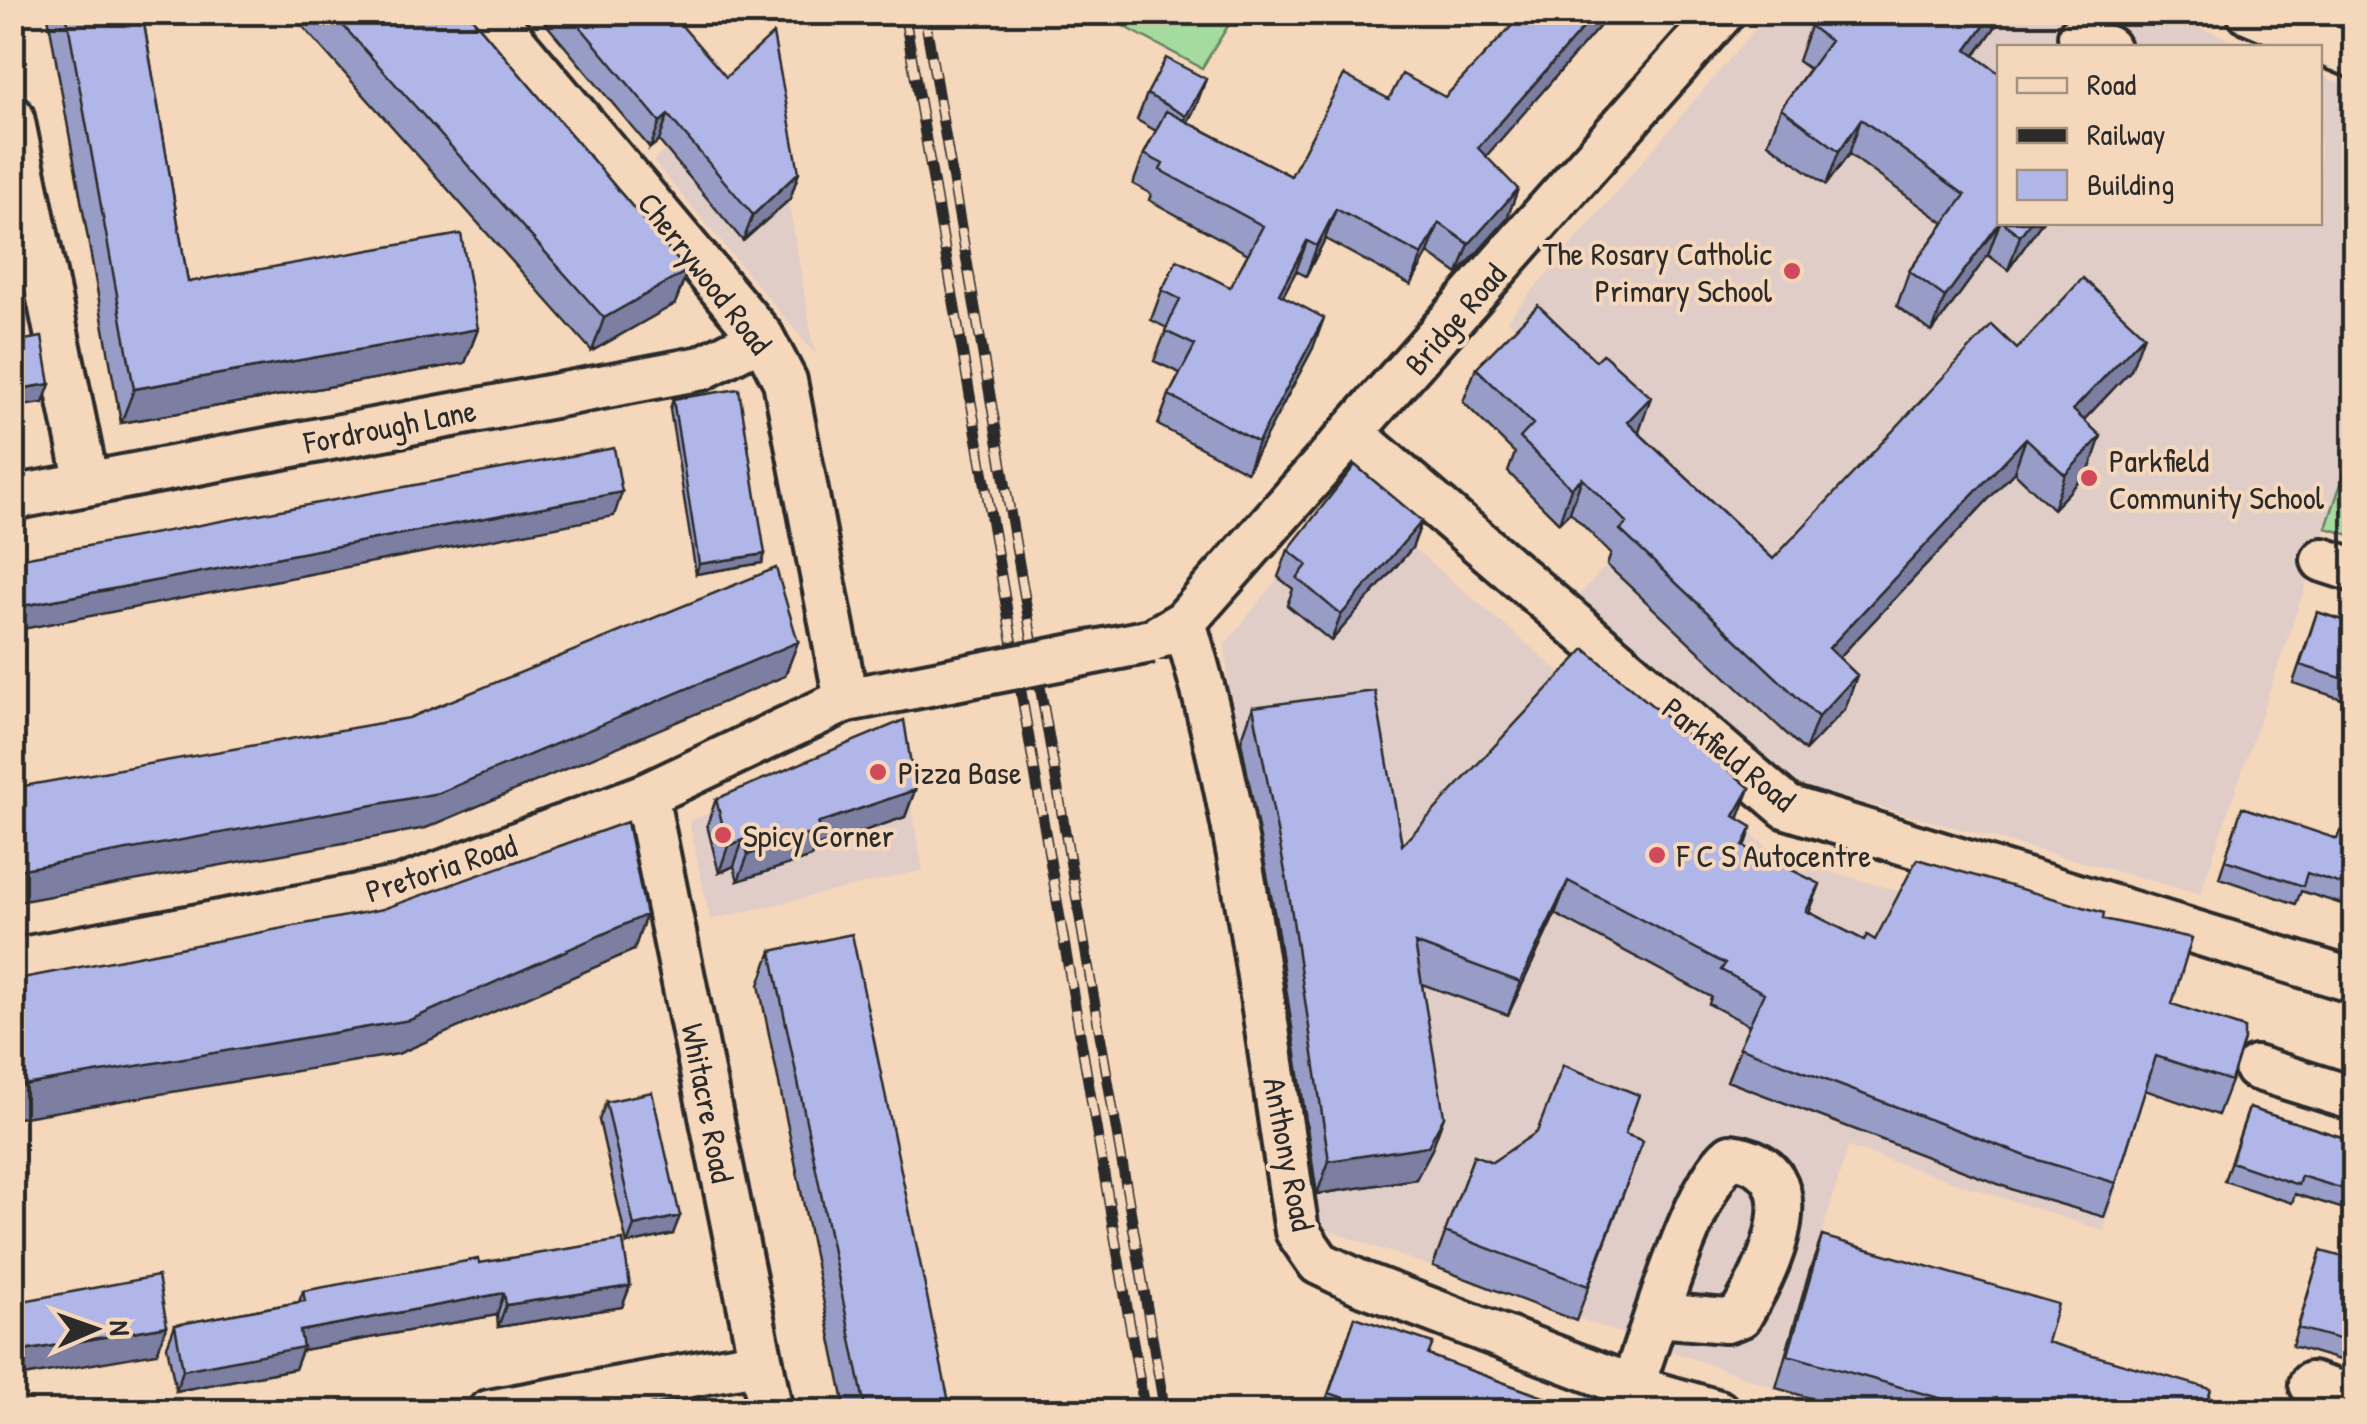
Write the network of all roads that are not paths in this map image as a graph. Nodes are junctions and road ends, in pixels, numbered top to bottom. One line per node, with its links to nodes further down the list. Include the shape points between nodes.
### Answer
1 (489, 12): 8 (street, Cherrywood Road)
2 (1723, 12): 9 (street, Bridge Road)
3 (2263, 28): 4 (street)
4 (2318, 45)
5 (2322, 46): 6 (street)
6 (2354, 56)
7 (12, 118): 10 (street)
8 (762, 337): 10 (street, Fordrough Lane, via 702,368); 13 (street, Cherrywood Road, via 785,381)
9 (1354, 435): 12 (street, Bridge Road); 16 (street, Parkfield Road, via 1787,808)
10 (87, 484): 11 (street, Fordrough Lane)
11 (12, 498)
12 (1168, 632): 13 (street, bridge); 22 (street, Anthony Road, via 1205,691 1297,1231 1319,1263 1360,1283)
13 (864, 696): 14 (street, Pretoria Road)
14 (646, 795): 15 (street, Pretoria Road, via 401,888); 20 (street, Whitacre Road)
15 (12, 960)
16 (2354, 981)
17 (2256, 1068): 18 (street)
18 (2354, 1096)
19 (1658, 1315): 22 (street)
20 (761, 1362): 24 (street); 25 (street, Whitacre Road)
21 (2311, 1384): 23 (street)
22 (1636, 1396): 26 (street, Anthony Road)
23 (2354, 1396)
24 (489, 1412)
25 (771, 1412)
26 (1718, 1412)

